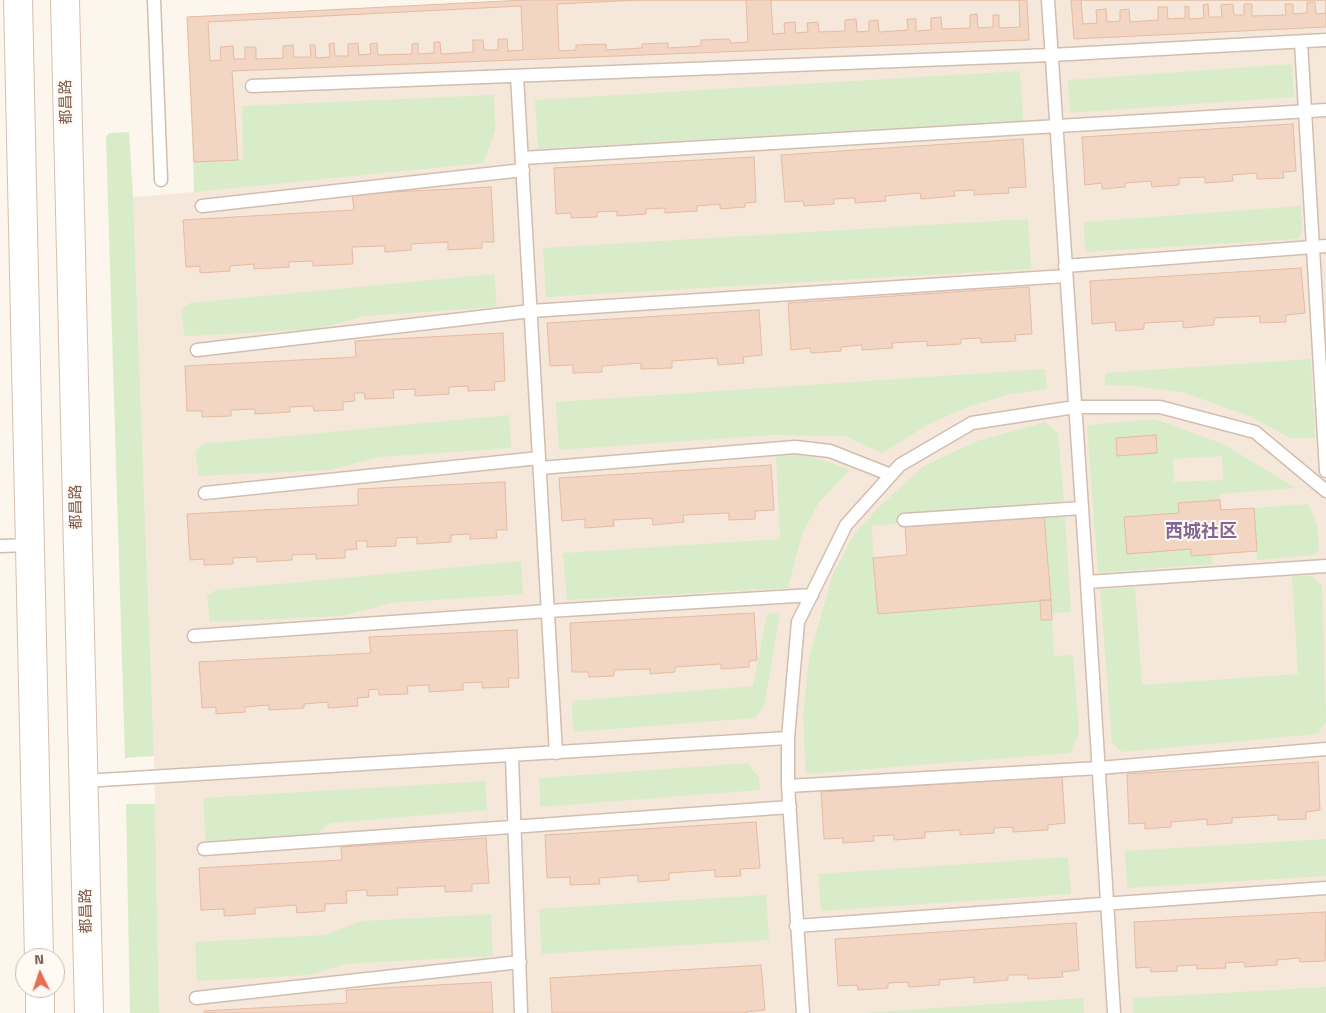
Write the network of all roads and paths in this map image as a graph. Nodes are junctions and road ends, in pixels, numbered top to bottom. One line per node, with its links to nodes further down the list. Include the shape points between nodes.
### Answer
1 (18, 0): 29 (main road)
2 (65, 0): 41 (main road, 都昌路)
3 (154, 0): 14 (lane)
4 (1048, 0): 7 (lane)
5 (1326, 40): 6 (lane)
6 (1301, 42): 7 (lane); 11 (lane)
7 (1051, 55): 8 (lane); 12 (lane)
8 (517, 76): 9 (lane); 13 (lane)
9 (252, 86)
10 (1326, 110): 11 (lane)
11 (1304, 111): 12 (lane); 17 (lane)
12 (1056, 127): 13 (lane); 18 (lane)
13 (522, 164): 15 (lane); 19 (lane)
14 (161, 180)
15 (202, 206)
16 (1326, 246): 17 (lane)
17 (1313, 247): 18 (lane); 23 (lane)
18 (1066, 271): 19 (lane); 21 (lane)
19 (531, 312): 20 (lane); 22 (lane)
20 (197, 350)
21 (1075, 407): 24 (lane, via 972,423 900,465); 25 (lane, via 1160,406 1255,432); 27 (lane)
22 (539, 463): 24 (lane, via 795,447 830,451); 26 (lane); 34 (lane)
23 (1326, 471)
24 (891, 475): 33 (lane, via 846,525)
25 (1326, 491)
26 (205, 493)
27 (1082, 508): 28 (lane); 32 (lane)
28 (904, 520)
29 (30, 545): 30 (lane); 49 (main road)
30 (0, 546)
31 (1326, 566): 32 (lane)
32 (1087, 582): 40 (lane)
33 (812, 595): 34 (lane); 36 (lane, via 798,622)
34 (548, 611): 35 (lane); 38 (lane)
35 (194, 636)
36 (788, 738): 38 (lane); 42 (lane)
37 (1326, 749): 40 (lane)
38 (556, 753): 39 (lane)
39 (512, 756): 41 (lane); 44 (lane)
40 (1099, 768): 42 (lane); 47 (lane)
41 (84, 781): 54 (main road, 都昌路)
42 (788, 786): 43 (lane)
43 (790, 807): 44 (lane); 48 (lane)
44 (515, 826): 45 (lane); 50 (lane)
45 (204, 849)
46 (1326, 888): 47 (lane)
47 (1107, 903): 48 (lane); 57 (lane)
48 (796, 926): 56 (lane)
49 (39, 948)
50 (520, 962): 52 (lane); 55 (lane)
51 (40, 998): 53 (main road)
52 (196, 998)
53 (40, 1013)
54 (90, 1013)
55 (521, 1013)
56 (803, 1013)
57 (1114, 1013)

